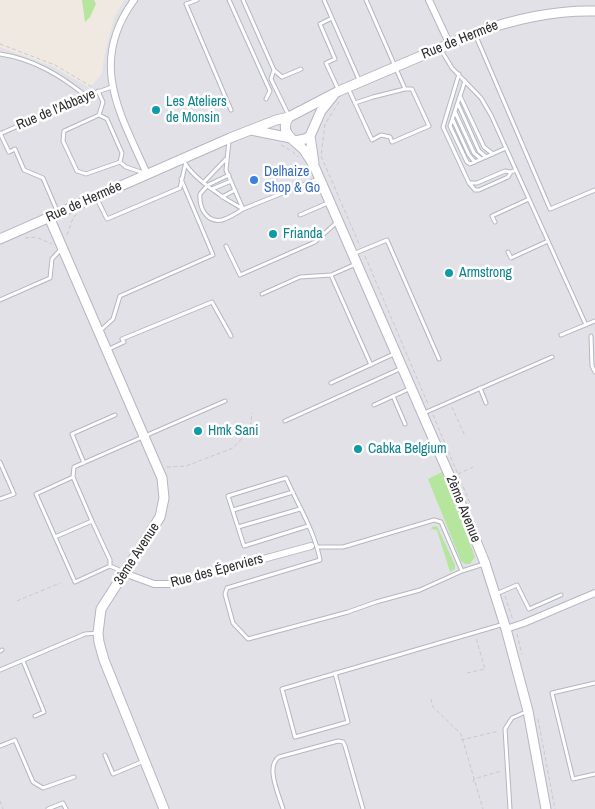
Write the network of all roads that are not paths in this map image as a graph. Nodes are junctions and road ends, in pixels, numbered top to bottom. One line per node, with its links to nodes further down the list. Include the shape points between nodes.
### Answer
1 (134, 0): 20 (street, Rue de l'Abbaye, via 124,13 111,48)
2 (197, 0): 30 (lane, via 186,4)
3 (229, 0): 27 (lane, via 270,91)
4 (243, 0): 16 (lane)
5 (324, 0): 9 (lane)
6 (366, 0): 14 (lane)
7 (429, 0): 11 (street)
8 (595, 11): 10 (street, Rue de Hermée, via 536,15)
9 (332, 18): 19 (lane); 24 (lane, via 320,24 335,59 326,63)
10 (475, 33): 11 (street, Rue de Hermée); 61 (lane, via 550,209)
11 (449, 43): 12 (street, Rue de Hermée)
12 (439, 47): 14 (street, Rue de Hermée); 17 (lane)
13 (0, 54): 25 (lane, via 28,61 56,74)
14 (395, 67): 19 (street, Rue de Hermée); 21 (lane)
15 (301, 68): 16 (lane, via 282,77)
16 (274, 70): 34 (lane, via 271,79)
17 (459, 74): 18 (lane); 57 (lane, via 443,127)
18 (465, 80): 26 (lane); 41 (lane, via 481,98)
19 (360, 82): 23 (street, Rue de Hermée)
20 (112, 87): 22 (lane, Rue de l'Abbaye); 51 (street, Rue de l'Abbaye)
21 (406, 89): 28 (lane); 28 (lane, via 412,89 429,126 392,142 390,137 382,136 372,140)
22 (98, 91): 25 (lane, Rue de l'Abbaye); 33 (lane, via 103,102)
23 (350, 91): 24 (street, Rue de Hermée); 28 (lane)
24 (336, 93): 32 (street, Rue de Hermée); 35 (street)
25 (86, 96): 37 (lane, Rue de l'Abbaye)
26 (460, 96): 29 (lane); 42 (lane, via 484,147)
27 (266, 99)
28 (355, 103)
29 (457, 104): 31 (lane); 43 (lane, via 478,151)
30 (231, 110)
31 (455, 111): 45 (lane, via 474,153); 45 (lane, via 450,126 464,157 470,164)
32 (298, 112): 34 (street, Rue de Hermée); 35 (street, via 308,116)
33 (99, 116): 46 (lane, via 107,119 122,153); 46 (lane, via 64,131 63,141 77,171 86,174)
34 (289, 117): 36 (street, Rue de Hermée); 40 (street, via 285,130)
35 (314, 126): 38 (street)
36 (251, 130): 39 (street, Rue de Hermée); 40 (street)
37 (0, 133): 67 (lane, via 9,152 15,149 24,170 43,178)
38 (310, 136): 40 (street); 48 (street, 2ème Avenue)
39 (230, 138): 44 (lane); 47 (street, Rue de Hermée)
40 (293, 140): 48 (street, 2ème Avenue, via 306,152)
41 (506, 148): 42 (lane); 49 (lane)
42 (493, 154): 43 (lane)
43 (486, 157): 45 (lane)
44 (226, 158): 52 (lane); 56 (lane)
45 (481, 159)
46 (120, 162): 51 (lane)
47 (184, 162): 51 (street, Rue de Hermée); 54 (lane); 56 (lane)
48 (315, 168): 53 (street, 2ème Avenue)
49 (516, 170): 50 (lane); 64 (lane)
50 (511, 172): 57 (lane); 57 (lane, via 508,177 479,190)
51 (146, 174): 62 (street, Rue de Hermée)
52 (229, 175): 55 (lane); 58 (lane)
53 (320, 178): 65 (street, 2ème Avenue); 66 (lane)
54 (181, 179): 62 (lane, via 180,188 106,219); 84 (lane, via 213,255 120,296 112,320)
55 (231, 181): 59 (lane); 60 (lane)
56 (204, 182): 58 (lane)
57 (469, 183)
58 (208, 185): 59 (lane); 66 (lane, via 200,194 200,206 208,218 222,220)
59 (212, 189): 63 (lane)
60 (235, 190): 63 (lane); 66 (lane)
61 (595, 190)
62 (96, 196): 67 (street, Rue de Hermée)
63 (221, 197): 66 (lane)
64 (529, 199): 71 (lane, via 492,216); 73 (lane)
65 (330, 202): 68 (lane); 70 (street, 2ème Avenue)
66 (243, 209)
67 (58, 213): 69 (street, Rue de Hermée)
68 (300, 215)
69 (49, 217): 72 (street, Rue de Hermée); 74 (street, 3ème Avenue)
70 (338, 221): 75 (lane, via 315,242 240,275); 77 (street, 2ème Avenue)
71 (495, 222)
72 (0, 239)
73 (548, 241): 76 (lane, via 511,258); 83 (lane)
74 (61, 245): 81 (lane, via 52,259 50,278); 84 (street, 3ème Avenue)
75 (226, 246)
76 (508, 252)
77 (353, 254): 78 (street, 2ème Avenue); 91 (lane, via 387,240)
78 (357, 264): 79 (lane); 89 (street, 2ème Avenue)
79 (331, 275): 80 (lane, via 300,277); 92 (lane)
80 (262, 294)
81 (0, 300)
82 (595, 321): 83 (lane)
83 (586, 325): 85 (lane)
84 (99, 332): 88 (street, 3ème Avenue)
85 (561, 335)
86 (231, 336): 88 (lane, via 212,302 122,339 124,342)
87 (591, 336): 94 (lane)
88 (106, 350): 106 (street, 3ème Avenue)
89 (396, 353): 92 (lane); 93 (street, 2ème Avenue)
90 (552, 357): 97 (lane)
91 (439, 359)
92 (371, 365): 95 (lane)
93 (402, 368): 96 (street, 2ème Avenue); 104 (lane)
94 (595, 372)
95 (331, 383)
96 (411, 388): 98 (lane); 102 (street, 2ème Avenue)
97 (480, 388): 100 (lane); 102 (lane)
98 (393, 396): 101 (lane); 105 (lane)
99 (225, 401): 106 (lane)
100 (486, 403)
101 (374, 404)
102 (423, 414): 119 (street, 2ème Avenue)
103 (115, 415): 108 (lane, via 72,434)
104 (285, 421)
105 (405, 424)
106 (144, 436): 108 (lane); 122 (street, 3ème Avenue, via 159,468 164,498 160,517)
107 (0, 462): 111 (lane, via 14,494)
108 (84, 463): 109 (lane, via 74,467)
109 (73, 477): 114 (lane); 117 (lane, via 36,494)
110 (293, 492): 112 (lane); 113 (lane); 113 (lane, via 286,478 228,496)
111 (0, 499)
112 (300, 509): 115 (lane); 116 (lane)
113 (232, 510): 116 (lane)
114 (92, 521): 117 (lane); 120 (lane)
115 (308, 526): 116 (lane, via 244,546); 118 (lane)
116 (238, 527)
117 (55, 537): 120 (lane, via 74,582)
118 (314, 547): 121 (lane, via 343,547 434,520 442,522); 121 (lane, via 320,560 227,588 225,594 234,623 248,639 420,590); 122 (street, Rue des Éperviers, via 171,584 154,584)
119 (485, 563): 121 (lane); 124 (street, 2ème Avenue)
120 (110, 566): 122 (lane)
121 (462, 571)
122 (124, 573): 127 (street, 3ème Avenue, via 101,609)
123 (595, 593): 126 (street, via 524,623)
124 (495, 594): 125 (lane, via 517,585 529,610); 126 (street, 2ème Avenue)
125 (561, 595)
126 (506, 626): 130 (lane); 132 (street, 2ème Avenue)
127 (98, 633): 128 (lane, via 86,634); 136 (street, 3ème Avenue, via 104,660)
128 (23, 661): 129 (lane); 133 (lane, via 44,712)
129 (0, 670)
130 (335, 673): 130 (lane, via 282,689 295,737 348,722)
131 (595, 683): 137 (lane, via 552,693 573,779)
132 (528, 711): 144 (lane, via 512,718 505,729); 145 (street, 2ème Avenue)
133 (35, 716)
134 (0, 746): 138 (lane, via 15,740 33,782 43,788)
135 (105, 755): 136 (lane, via 112,774)
136 (145, 761): 141 (street, 3ème Avenue)
137 (595, 774)
138 (74, 777)
139 (48, 809): 140 (lane, via 63,803)
140 (66, 809)
141 (164, 809)
142 (283, 809): 143 (lane, via 272,771 276,759 338,741 345,746)
143 (363, 809)
144 (510, 809)
145 (546, 809)

